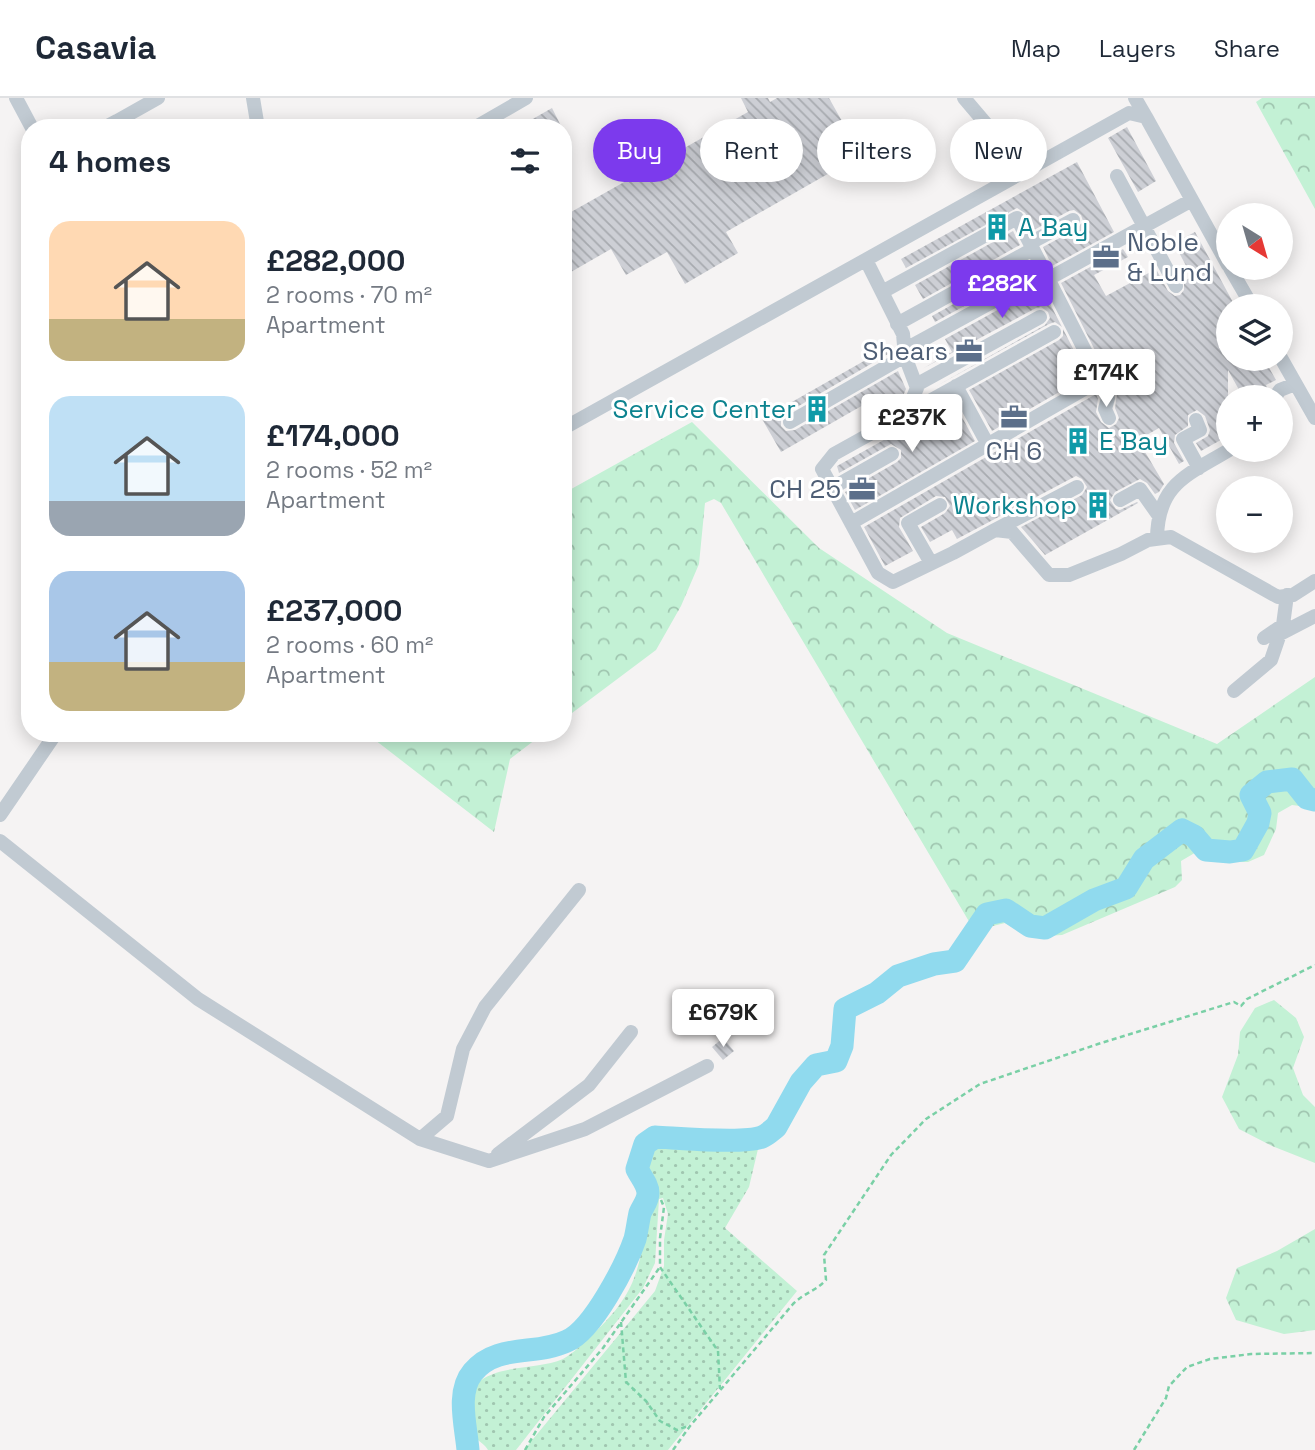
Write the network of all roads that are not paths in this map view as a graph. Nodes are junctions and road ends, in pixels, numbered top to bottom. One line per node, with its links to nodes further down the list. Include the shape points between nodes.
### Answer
1 (16, 98): 8 (street)
2 (158, 98): 9 (street)
3 (253, 98): 10 (street)
4 (526, 98): 11 (street)
5 (964, 98): 12 (street)
6 (1135, 98): 7 (street)
7 (1146, 117): 13 (street, via 1129,113); 16 (street)
8 (27, 119)
9 (124, 119)
10 (256, 119)
11 (490, 119)
12 (982, 119)
13 (1047, 159)
14 (1117, 176): 18 (street)
15 (1006, 182): 21 (street)
16 (1192, 200): 18 (street); 19 (street)
17 (1073, 219): 20 (street)
18 (1145, 226): 22 (street); 23 (street)
19 (1216, 243)
20 (1032, 246): 22 (street); 24 (street, via 1017,218); 26 (street)
21 (866, 260): 24 (street); 40 (street)
22 (1047, 276): 28 (street); 30 (street)
23 (1176, 286)
24 (882, 292): 26 (street)
25 (1040, 317): 32 (street)
26 (897, 324): 28 (street)
27 (1054, 332): 34 (street)
28 (905, 353): 32 (street); 39 (street)
29 (1288, 371): 31 (street)
30 (1100, 380): 36 (street); 41 (street)
31 (1295, 383): 33 (street); 37 (street)
32 (916, 385): 35 (street)
33 (1291, 385)
34 (956, 386): 35 (street); 41 (street)
35 (906, 414): 45 (street, via 834,454 822,468)
36 (1110, 418)
37 (1315, 418)
38 (1196, 420): 44 (street, via 1200,430 1183,439)
39 (790, 422)
40 (572, 424)
41 (987, 443): 50 (street)
42 (892, 454): 45 (street)
43 (1216, 458): 44 (street)
44 (1199, 468): 49 (street, via 1179,481 1163,501)
45 (832, 488): 50 (street)
46 (1077, 488): 51 (street)
47 (1120, 500): 49 (street, via 1140,489)
48 (940, 505): 53 (street, via 908,523)
49 (1159, 516): 52 (street)
50 (851, 523): 53 (street, via 878,573 893,582)
51 (995, 530): 52 (street, via 1012,532 1049,575 1069,575); 53 (street)
52 (1157, 538): 55 (street, via 1171,537 1278,597)
53 (930, 563)
54 (1315, 581): 55 (street)
55 (1287, 596): 57 (street)
56 (1315, 616): 57 (street)
57 (1282, 629): 58 (street); 59 (street, via 1271,660)
58 (1264, 638)
59 (1234, 691)
60 (50, 742): 61 (street)
61 (0, 815)
62 (0, 841): 66 (street, via 198,999)
63 (579, 890): 66 (street, via 485,1007 463,1049 447,1116)
64 (631, 1032): 67 (street, via 589,1085)
65 (706, 1066): 67 (street, via 586,1129)
66 (419, 1139): 67 (street)
67 (489, 1161)

